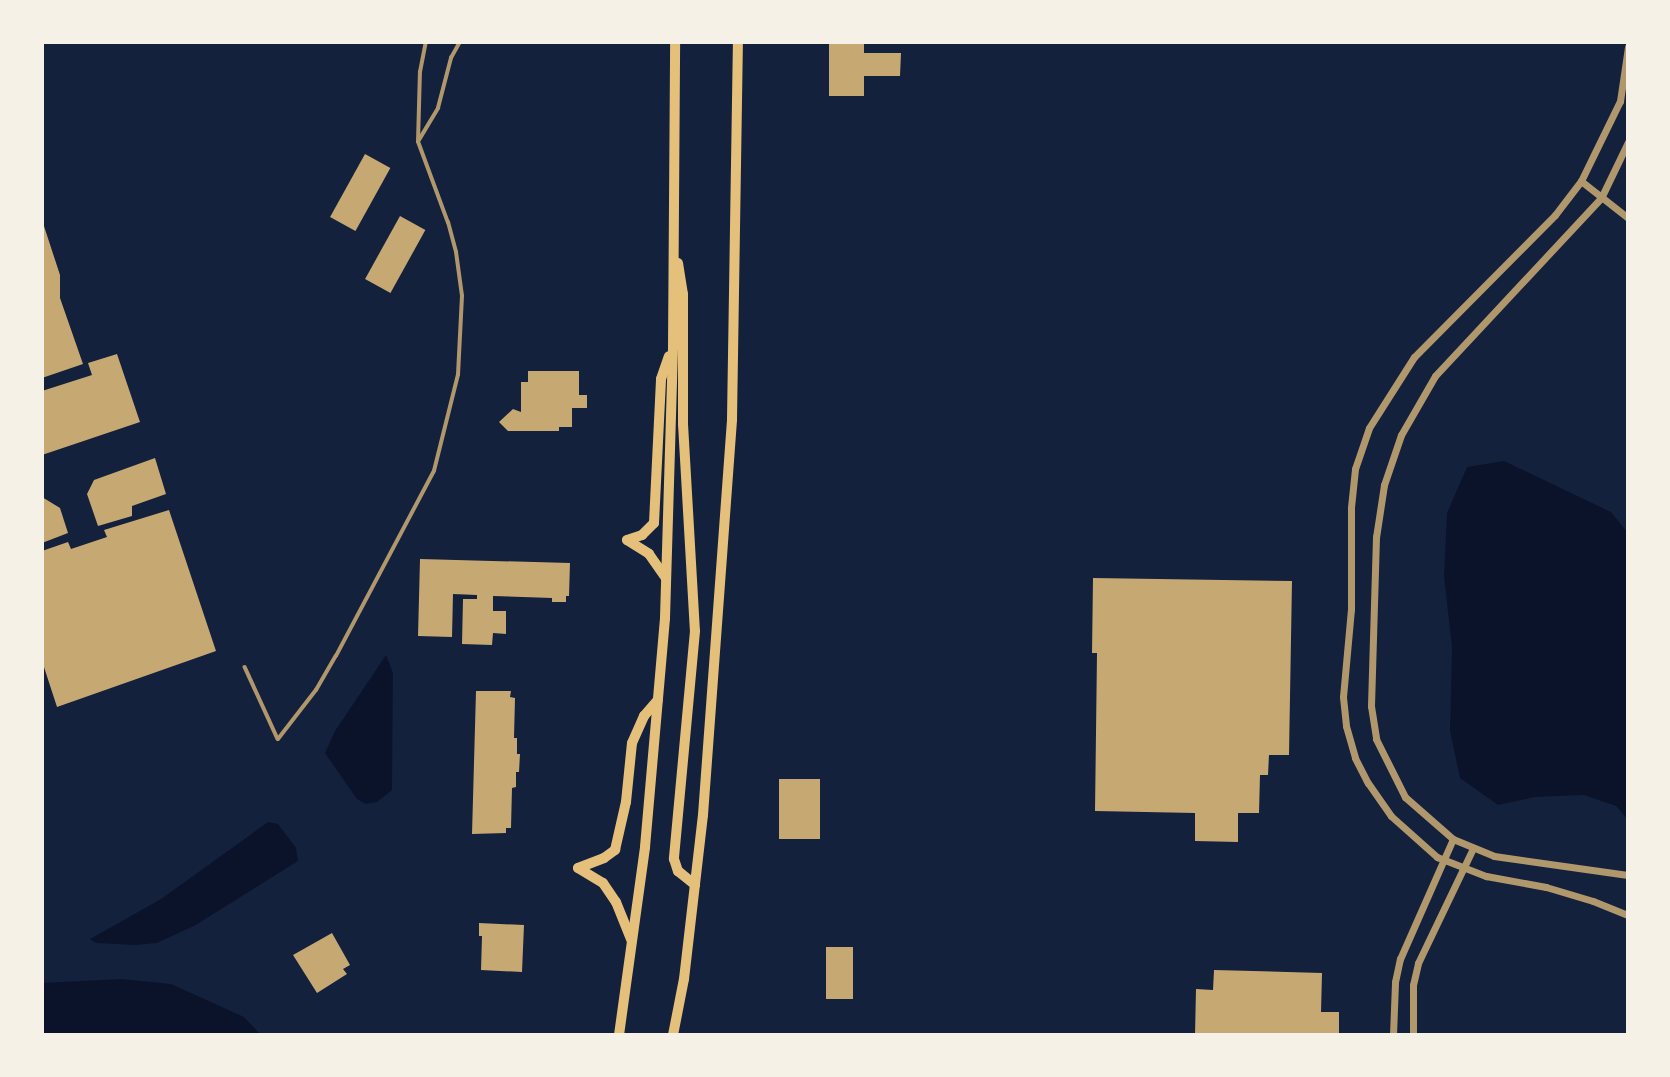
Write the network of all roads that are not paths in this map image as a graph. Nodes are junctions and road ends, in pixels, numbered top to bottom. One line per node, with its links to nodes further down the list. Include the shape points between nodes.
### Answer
1 (426, 42): 6 (lane)
2 (460, 42): 6 (lane, via 438,108)
3 (675, 42): 11 (main road)
4 (738, 42): 21 (main road, via 732,419)
5 (1628, 47): 8 (street, via 1620,100)
6 (418, 142): 14 (lane, via 446,215 462,296 458,375 434,471 336,656 278,739)
7 (1628, 142): 9 (street)
8 (1581, 181): 9 (street); 18 (street, via 1555,215 1414,357 1368,428 1355,469 1351,609 1344,668 1346,726 1354,758 1391,816)
9 (1601, 198): 10 (street); 16 (street, via 1436,376 1401,435 1384,485 1376,537 1372,649 1371,706 1376,739 1405,797)
10 (1628, 218)
11 (673, 239): 12 (main road); 21 (main road, via 683,293 683,424 695,631 674,859 678,871)
12 (673, 347): 13 (main road); 13 (main road, via 661,379 654,523 642,535 627,540 649,554)
13 (666, 578): 15 (main road)
14 (245, 667)
15 (658, 700): 23 (main road); 23 (main road, via 644,716 632,743 615,850 578,868 603,883)
16 (1452, 839): 17 (street); 18 (street)
17 (1473, 848): 19 (street); 20 (street, via 1518,861)
18 (1443, 861): 19 (street); 26 (street, via 1400,959)
19 (1464, 869): 22 (street, via 1570,894); 27 (street, via 1418,963)
20 (1628, 875)
21 (695, 885): 25 (main road)
22 (1628, 915)
23 (632, 942): 24 (main road)
24 (619, 1035)
25 (673, 1035)
26 (1393, 1035)
27 (1413, 1035)

